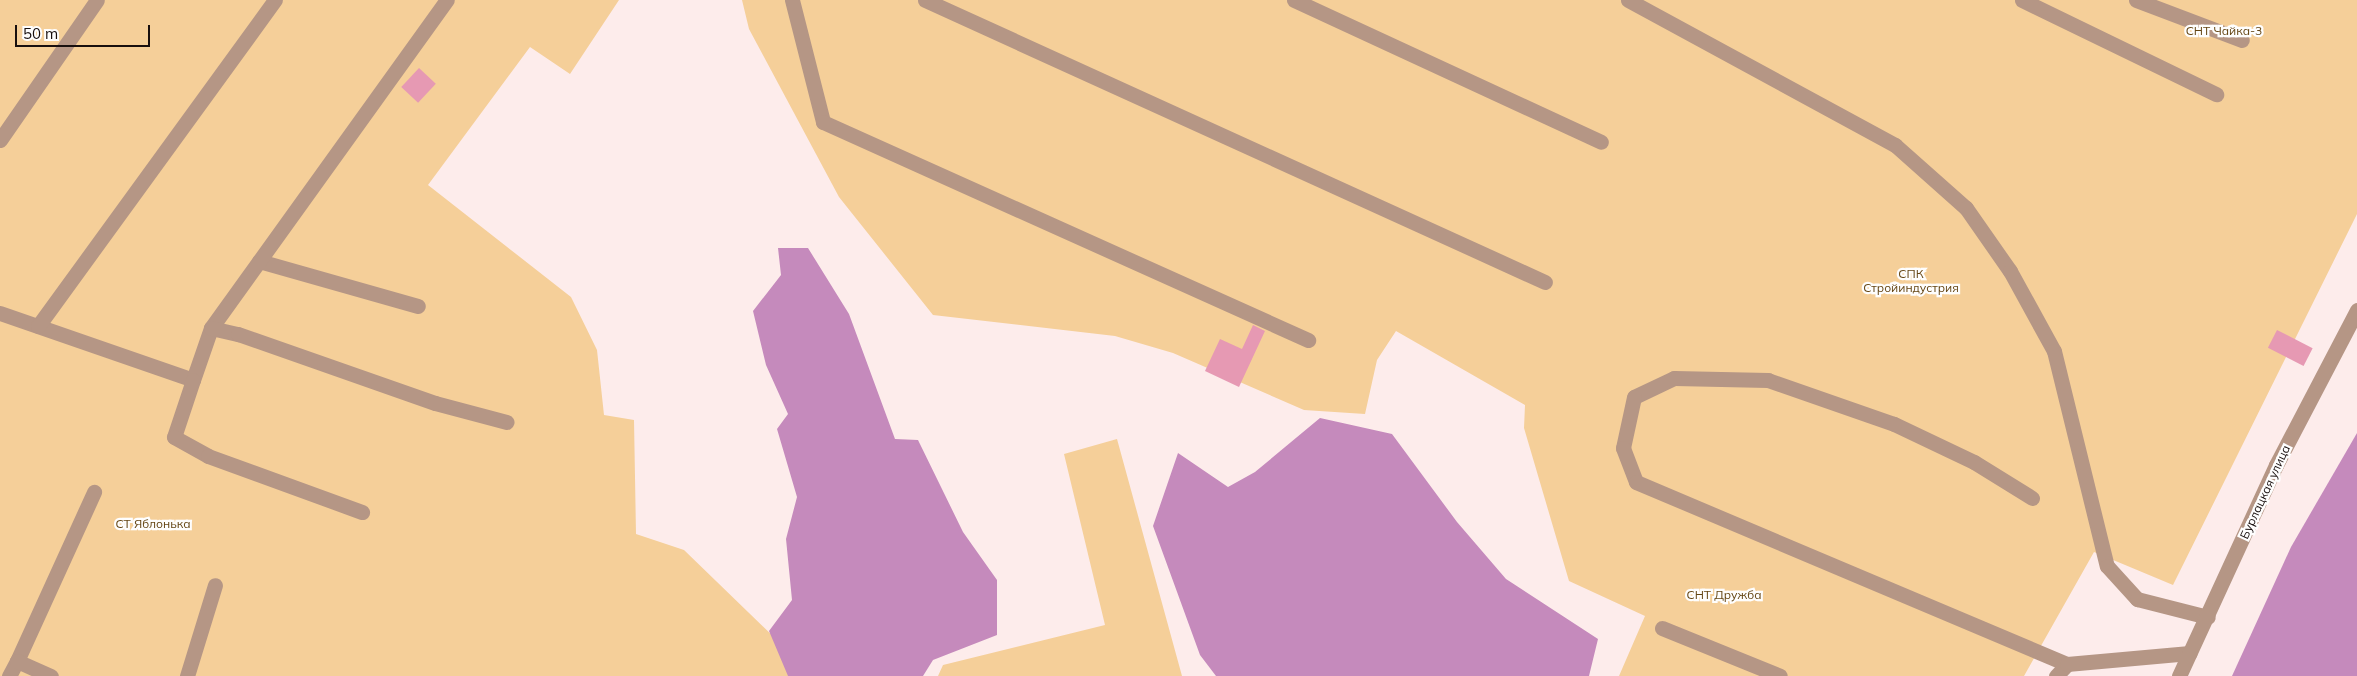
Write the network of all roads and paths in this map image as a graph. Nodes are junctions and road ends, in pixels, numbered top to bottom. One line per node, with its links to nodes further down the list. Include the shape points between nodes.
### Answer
1 (97, 0): 12 (street)
2 (275, 0): 19 (street)
3 (447, 0): 14 (street)
4 (792, 0): 21 (street, via 823,122)
5 (925, 0): 15 (street)
6 (1294, 0): 13 (street)
7 (1628, 0): 28 (street, via 1895,146 1966,208 2010,272 2054,351 2107,566 2137,599)
8 (2022, 0): 11 (street)
9 (2142, 1): 10 (street)
10 (2242, 40)
11 (2216, 94)
12 (0, 140)
13 (1601, 142)
14 (259, 261): 16 (street); 20 (street)
15 (1545, 282)
16 (418, 306)
17 (2357, 310): 28 (street, Бурлацкая улица, via 2276,465)
18 (0, 312): 19 (street)
19 (38, 326): 22 (street)
20 (210, 328): 22 (street); 23 (street, via 238,334 435,403)
21 (1308, 340)
22 (193, 380): 26 (street, via 174,437 208,456)
23 (507, 422)
24 (94, 492): 31 (street)
25 (2032, 498): 32 (street, via 1974,462 1894,424 1768,380 1674,378 1634,397 1624,448 1636,482)
26 (362, 512)
27 (215, 585): 35 (street)
28 (2208, 617): 30 (street, Бурлацкая улица)
29 (1662, 628): 36 (street)
30 (2190, 653): 32 (street); 38 (street, Бурлацкая улица)
31 (17, 661): 33 (street); 34 (street)
32 (2067, 664): 37 (street)
33 (9, 676)
34 (51, 676)
35 (187, 676)
36 (1780, 676)
37 (2056, 676)
38 (2179, 676)

